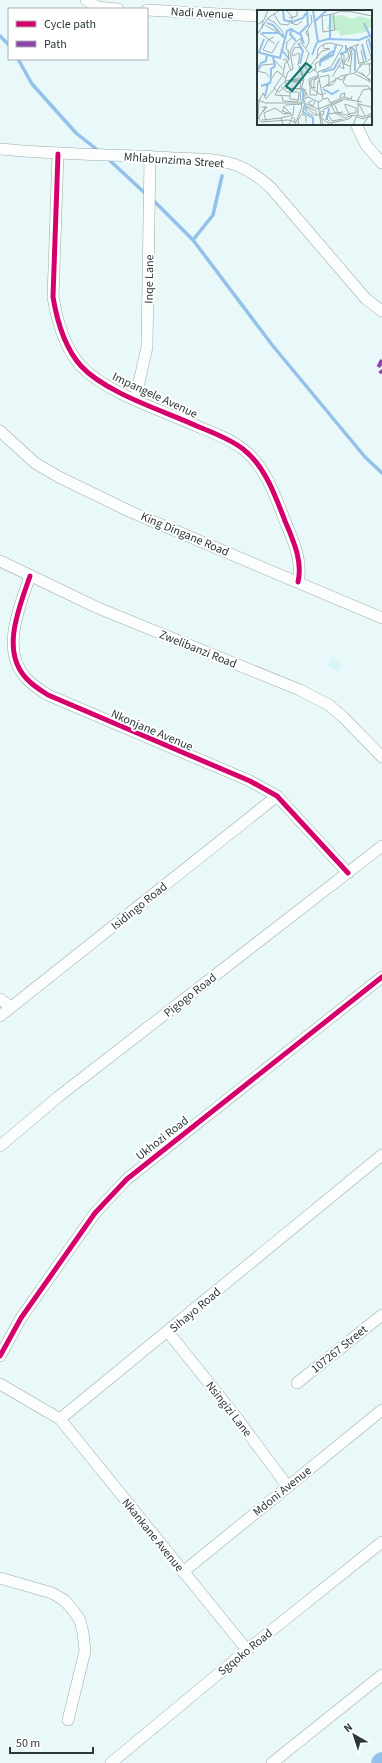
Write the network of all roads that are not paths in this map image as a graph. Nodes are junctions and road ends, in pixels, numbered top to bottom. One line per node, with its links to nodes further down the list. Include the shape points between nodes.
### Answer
1 (86, 0): 2 (street, via 97,6)
2 (111, 8)
3 (148, 10): 4 (street, Nadi Avenue)
4 (257, 16)
5 (356, 125): 9 (street, via 366,145)
6 (0, 150): 7 (street, Mhlabunzima Street)
7 (58, 154): 8 (street, Mhlabunzima Street); 11 (street, Impangele Avenue, via 53,297 57,320 80,365 90,374)
8 (150, 156): 10 (street, Mhlabunzima Street, via 214,160 235,164 256,174 366,299); 11 (street, Inqe Lane, via 147,346)
9 (382, 163)
10 (382, 311)
11 (136, 400): 15 (street, Impangele Avenue, via 225,438 243,449 258,464 276,497 296,548 300,573)
12 (0, 432): 15 (street, King Dingane Road, via 35,463 59,477 131,512)
13 (0, 561): 14 (street, Zwelibanzi Road)
14 (30, 576): 17 (street, Zwelibanzi Road, via 98,608 311,696 343,717); 18 (street, Nkonjane Avenue, via 13,636 18,665 26,679 48,695)
15 (298, 582): 16 (street, King Dingane Road)
16 (382, 618)
17 (382, 757)
18 (277, 796): 20 (street, Nkonjane Avenue); 23 (street, Isidingo Road)
19 (382, 846): 20 (street, Pigogo Road)
20 (348, 872): 25 (street, Pigogo Road, via 58,1097)
21 (382, 977): 29 (street, Ukhozi Road, via 126,1179 95,1213 21,1318)
22 (0, 999): 23 (street)
23 (11, 1008): 24 (street, Isidingo Road)
24 (0, 1016)
25 (0, 1146)
26 (382, 1155): 28 (street, Sihayo Road)
27 (382, 1315): 30 (street, 107267 Street)
28 (168, 1332): 33 (street, Sihayo Road); 34 (street, Nsingizi Lane)
29 (0, 1356)
30 (297, 1383)
31 (0, 1384): 33 (street)
32 (382, 1410): 34 (street, Mdoni Avenue)
33 (60, 1419): 36 (street, Nkankane Avenue)
34 (288, 1487): 36 (street, Mdoni Avenue)
35 (382, 1542): 38 (street, Sgqoko Road)
36 (183, 1572): 38 (street, Nkankane Avenue)
37 (0, 1578): 40 (street, via 52,1593 64,1600 80,1620 85,1651)
38 (247, 1650): 41 (street, Sgqoko Road)
39 (380, 1680): 42 (street)
40 (68, 1720)
41 (111, 1763)
42 (272, 1763)

